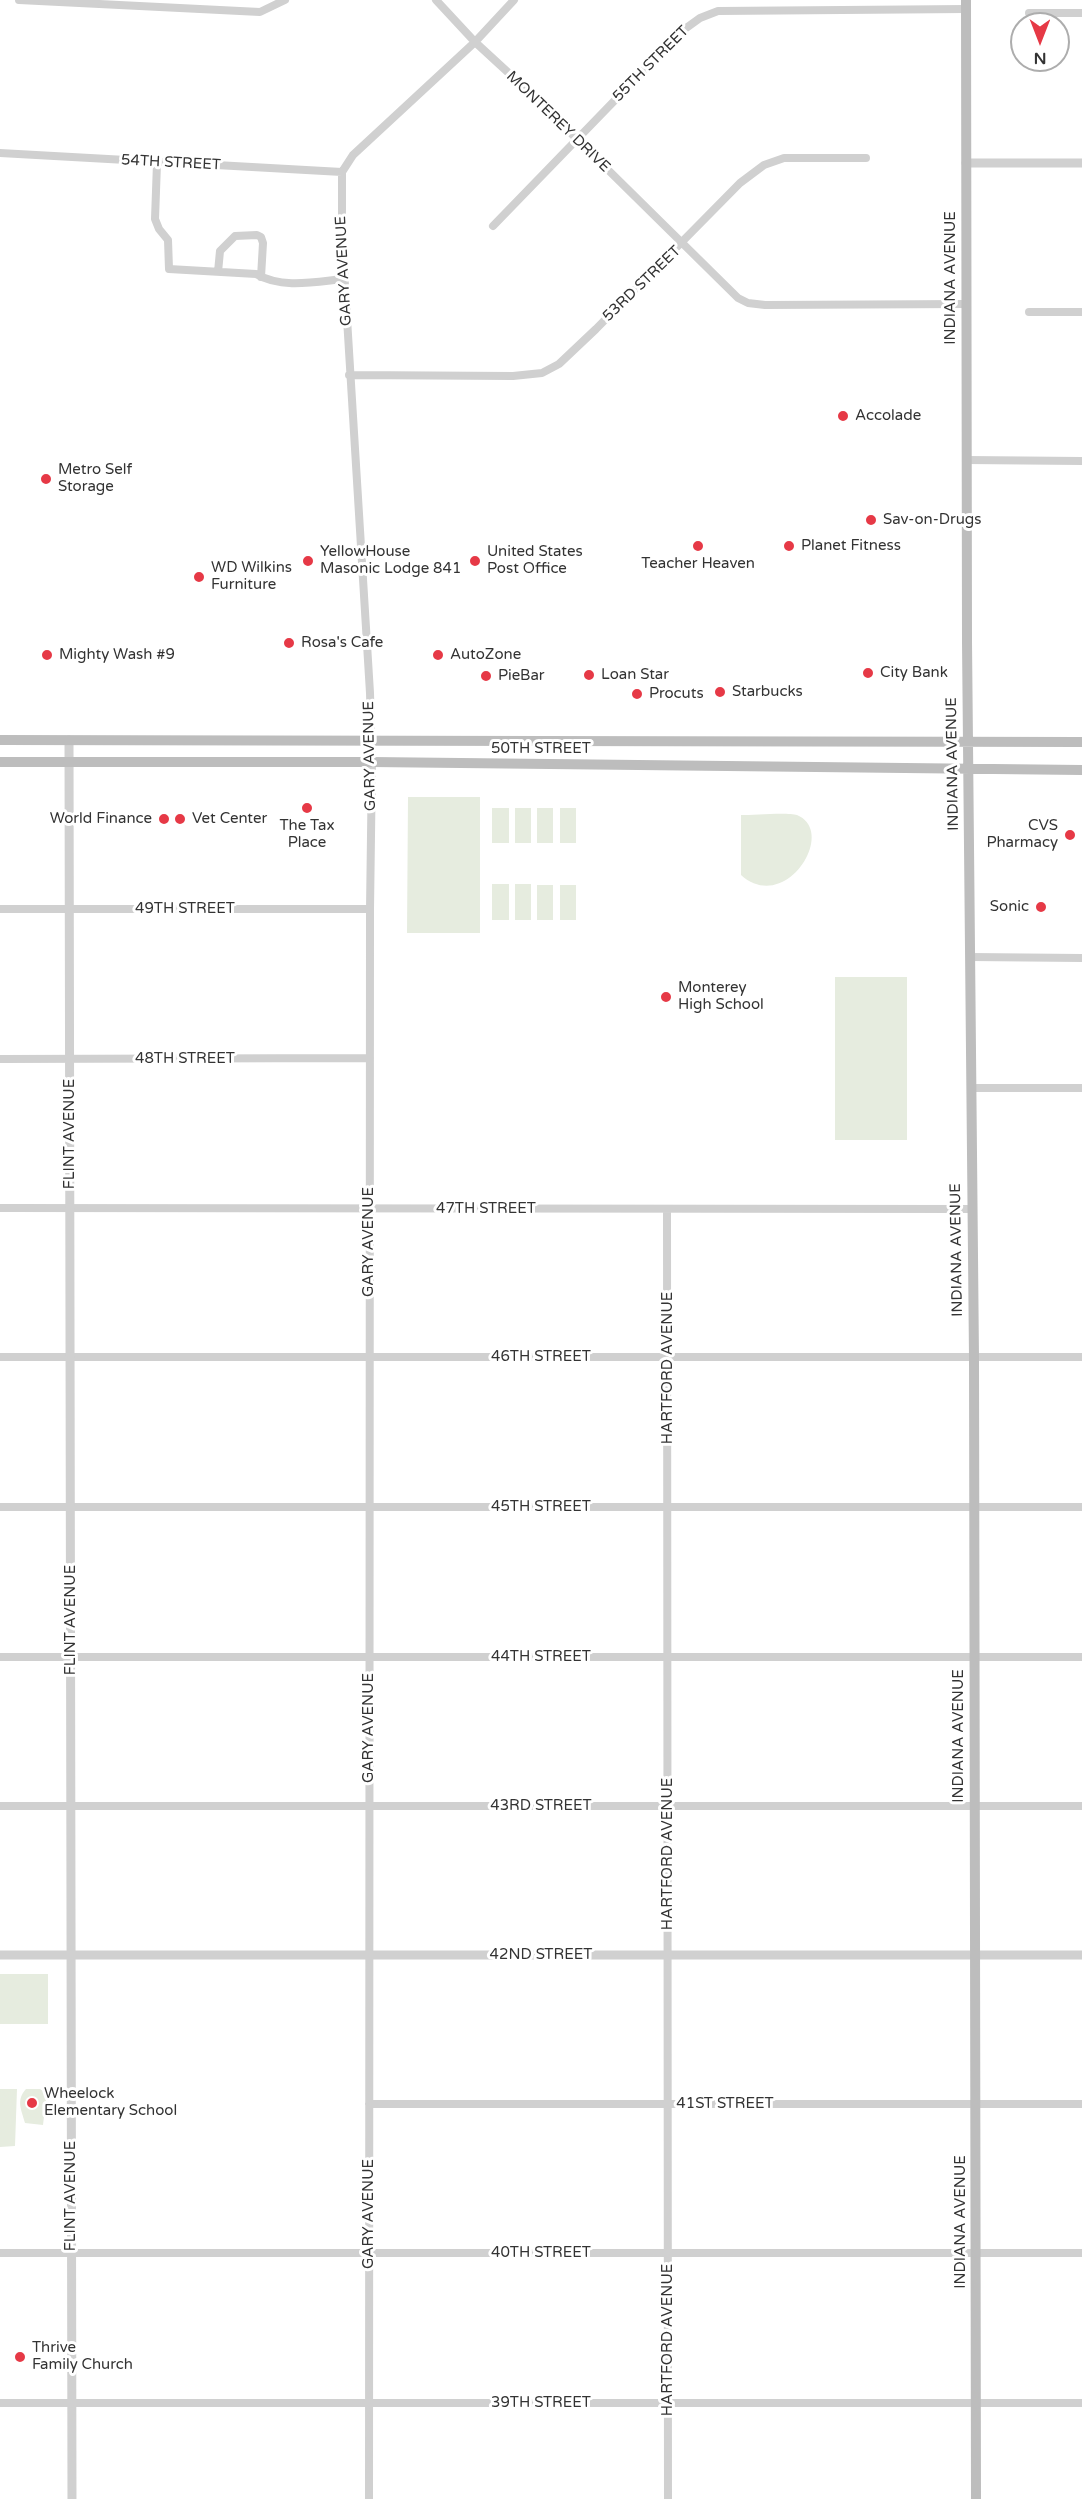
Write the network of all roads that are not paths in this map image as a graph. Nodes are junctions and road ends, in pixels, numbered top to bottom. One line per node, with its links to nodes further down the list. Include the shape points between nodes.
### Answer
1 (19, 0): 2 (street, via 260,12)
2 (285, 0)
3 (436, 0): 6 (street, MONTEREY DRIVE)
4 (514, 0): 6 (street)
5 (966, 5): 7 (street, 55TH STREET, via 717,11 682,31); 11 (main road, INDIANA AVENUE)
6 (475, 42): 7 (street, MONTEREY DRIVE); 13 (street, via 353,155)
7 (578, 140): 14 (street, 55TH STREET); 15 (street, MONTEREY DRIVE)
8 (0, 153): 10 (street, 54TH STREET)
9 (866, 158): 15 (street, via 784,158 764,165 740,183)
10 (157, 163): 13 (street, 54TH STREET); 16 (street, via 155,219 168,240 169,269)
11 (966, 163): 12 (street); 19 (main road, INDIANA AVENUE)
12 (1082, 163)
13 (342, 172): 18 (street, GARY AVENUE)
14 (493, 226)
15 (681, 243): 19 (street, 53RD STREET, via 748,303); 22 (street, 53RD STREET, via 559,364 542,373)
16 (218, 272): 17 (street); 17 (street, via 220,251 235,236 257,235 263,243)
17 (261, 277): 18 (street, via 284,283)
18 (343, 279): 22 (street, GARY AVENUE)
19 (966, 304): 23 (main road, INDIANA AVENUE)
20 (1029, 312): 21 (street)
21 (1082, 312)
22 (349, 375): 27 (street, GARY AVENUE)
23 (966, 460): 24 (street); 28 (main road, INDIANA AVENUE)
24 (1082, 461)
25 (0, 740): 26 (main road, 50TH STREET)
26 (69, 740): 27 (main road, 50TH STREET); 31 (street, FLINT AVENUE)
27 (371, 740): 28 (main road, 50TH STREET); 32 (street, GARY AVENUE)
28 (968, 741): 29 (main road, 50TH STREET); 33 (main road, INDIANA AVENUE)
29 (1082, 742)
30 (0, 762): 31 (main road, 50TH STREET)
31 (69, 762): 32 (main road, 50TH STREET); 36 (street, FLINT AVENUE)
32 (372, 762): 33 (main road, 50TH STREET); 37 (street, GARY AVENUE)
33 (969, 768): 34 (main road, 50TH STREET); 38 (main road, INDIANA AVENUE)
34 (1082, 770)
35 (0, 909): 36 (street, 49TH STREET)
36 (70, 909): 37 (street, 49TH STREET); 42 (street, FLINT AVENUE)
37 (370, 909): 40 (street, GARY AVENUE)
38 (970, 957): 39 (street); 43 (main road, INDIANA AVENUE)
39 (1082, 958)
40 (370, 1058): 42 (street, 48TH STREET); 47 (street, GARY AVENUE)
41 (0, 1059): 42 (street, 48TH STREET)
42 (70, 1059): 46 (street, FLINT AVENUE)
43 (971, 1088): 44 (street); 49 (main road, INDIANA AVENUE)
44 (1082, 1088)
45 (0, 1208): 46 (street, 47TH STREET)
46 (70, 1208): 47 (street, 47TH STREET); 51 (street, FLINT AVENUE)
47 (370, 1209): 48 (street, 47TH STREET); 52 (street, GARY AVENUE)
48 (667, 1209): 49 (street, 47TH STREET); 53 (street, HARTFORD AVENUE)
49 (971, 1209): 54 (main road, INDIANA AVENUE)
50 (0, 1357): 51 (street, 46TH STREET)
51 (70, 1357): 52 (street, 46TH STREET); 57 (street, FLINT AVENUE)
52 (369, 1357): 53 (street, 46TH STREET); 58 (street, GARY AVENUE)
53 (668, 1357): 54 (street, 46TH STREET); 59 (street, HARTFORD AVENUE)
54 (974, 1357): 55 (street, 46TH STREET); 60 (main road, INDIANA AVENUE)
55 (1082, 1357)
56 (0, 1507): 57 (street, 45TH STREET)
57 (70, 1507): 58 (street, 45TH STREET); 63 (street, FLINT AVENUE)
58 (369, 1507): 59 (street, 45TH STREET); 64 (street, GARY AVENUE)
59 (668, 1507): 60 (street, 45TH STREET); 65 (street, HARTFORD AVENUE)
60 (974, 1507): 61 (street, 45TH STREET); 66 (main road, INDIANA AVENUE)
61 (1082, 1507)
62 (0, 1657): 63 (street, 44TH STREET)
63 (71, 1657): 64 (street, 44TH STREET); 69 (street, FLINT AVENUE)
64 (369, 1657): 65 (street, 44TH STREET); 70 (street, GARY AVENUE)
65 (668, 1657): 66 (street, 44TH STREET); 71 (street, HARTFORD AVENUE)
66 (974, 1657): 67 (street, 44TH STREET); 72 (main road, INDIANA AVENUE)
67 (1082, 1657)
68 (0, 1806): 69 (street, 43RD STREET)
69 (71, 1806): 70 (street, 43RD STREET); 75 (street, FLINT AVENUE)
70 (369, 1806): 71 (street, 43RD STREET); 76 (street, GARY AVENUE)
71 (668, 1806): 72 (street, 43RD STREET); 77 (street, HARTFORD AVENUE)
72 (975, 1806): 73 (street, 43RD STREET); 78 (main road, INDIANA AVENUE)
73 (1082, 1806)
74 (0, 1955): 75 (street, 42ND STREET)
75 (71, 1955): 76 (street, 42ND STREET); 85 (street, FLINT AVENUE)
76 (369, 1955): 77 (street, 42ND STREET); 80 (street, GARY AVENUE)
77 (668, 1955): 78 (street, 42ND STREET); 81 (street, HARTFORD AVENUE)
78 (975, 1955): 79 (street, 42ND STREET); 82 (main road, INDIANA AVENUE)
79 (1082, 1955)
80 (369, 2104): 81 (street, 41ST STREET); 86 (street, GARY AVENUE)
81 (668, 2104): 82 (street, 41ST STREET); 87 (street, HARTFORD AVENUE)
82 (975, 2104): 83 (street, 41ST STREET); 88 (main road, INDIANA AVENUE)
83 (1082, 2104)
84 (0, 2253): 85 (street, 40TH STREET)
85 (71, 2253): 86 (street, 40TH STREET); 91 (street, FLINT AVENUE)
86 (369, 2253): 87 (street, 40TH STREET); 92 (street, GARY AVENUE)
87 (668, 2253): 88 (street, 40TH STREET); 93 (street, HARTFORD AVENUE)
88 (976, 2253): 89 (street, 40TH STREET); 94 (main road, INDIANA AVENUE)
89 (1082, 2253)
90 (0, 2403): 91 (street, 39TH STREET)
91 (72, 2403): 92 (street, 39TH STREET); 96 (street, FLINT AVENUE)
92 (369, 2403): 93 (street, 39TH STREET); 97 (street, GARY AVENUE)
93 (668, 2403): 94 (street, 39TH STREET); 98 (street, HARTFORD AVENUE)
94 (976, 2403): 95 (street, 39TH STREET); 99 (main road, INDIANA AVENUE)
95 (1082, 2403)
96 (72, 2499)
97 (369, 2499)
98 (668, 2499)
99 (976, 2499)

